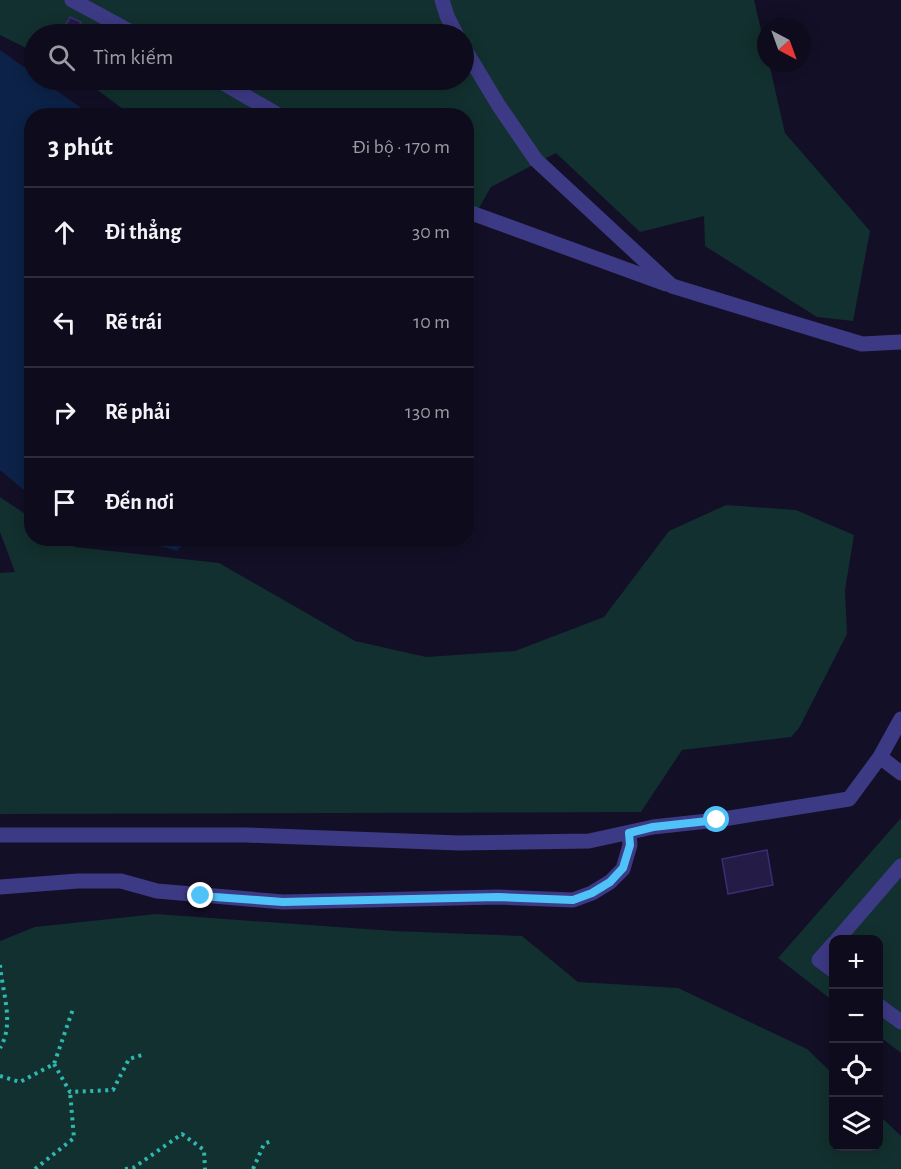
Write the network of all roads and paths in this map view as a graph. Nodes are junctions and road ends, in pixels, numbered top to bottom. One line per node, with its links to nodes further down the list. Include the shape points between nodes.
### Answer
1 (72, 0): 3 (street)
2 (442, 0): 4 (street)
3 (116, 24)
4 (451, 24)
5 (474, 65): 9 (street, via 536,160)
6 (235, 90): 7 (street)
7 (266, 108)
8 (474, 214): 9 (street)
9 (672, 286): 10 (street, via 862,344)
10 (901, 342)
11 (901, 719): 12 (street)
12 (880, 758): 13 (street); 14 (street, via 849,799)
13 (901, 773)
14 (629, 833): 15 (street, via 590,841 459,843 246,835); 17 (street, via 630,845 623,868 610,882 573,900 498,897 283,902 157,891 121,881)
15 (0, 835)
16 (901, 866): 18 (street)
17 (0, 887)
18 (841, 935)
19 (829, 949): 21 (street, via 819,960)
20 (0, 965): 25 (path, via 7,1006)
21 (829, 967)
22 (883, 1008): 24 (street)
23 (73, 1009): 27 (path)
24 (901, 1022)
25 (0, 1048)
26 (145, 1054): 29 (path, via 129,1059 113,1090)
27 (54, 1064): 28 (path, via 20,1082); 29 (path)
28 (0, 1076)
29 (70, 1092): 31 (path, via 74,1138)
30 (271, 1141): 34 (path, via 264,1144)
31 (35, 1169)
32 (125, 1169): 33 (path, via 134,1168 182,1134 204,1150)
33 (205, 1169)
34 (253, 1169)

